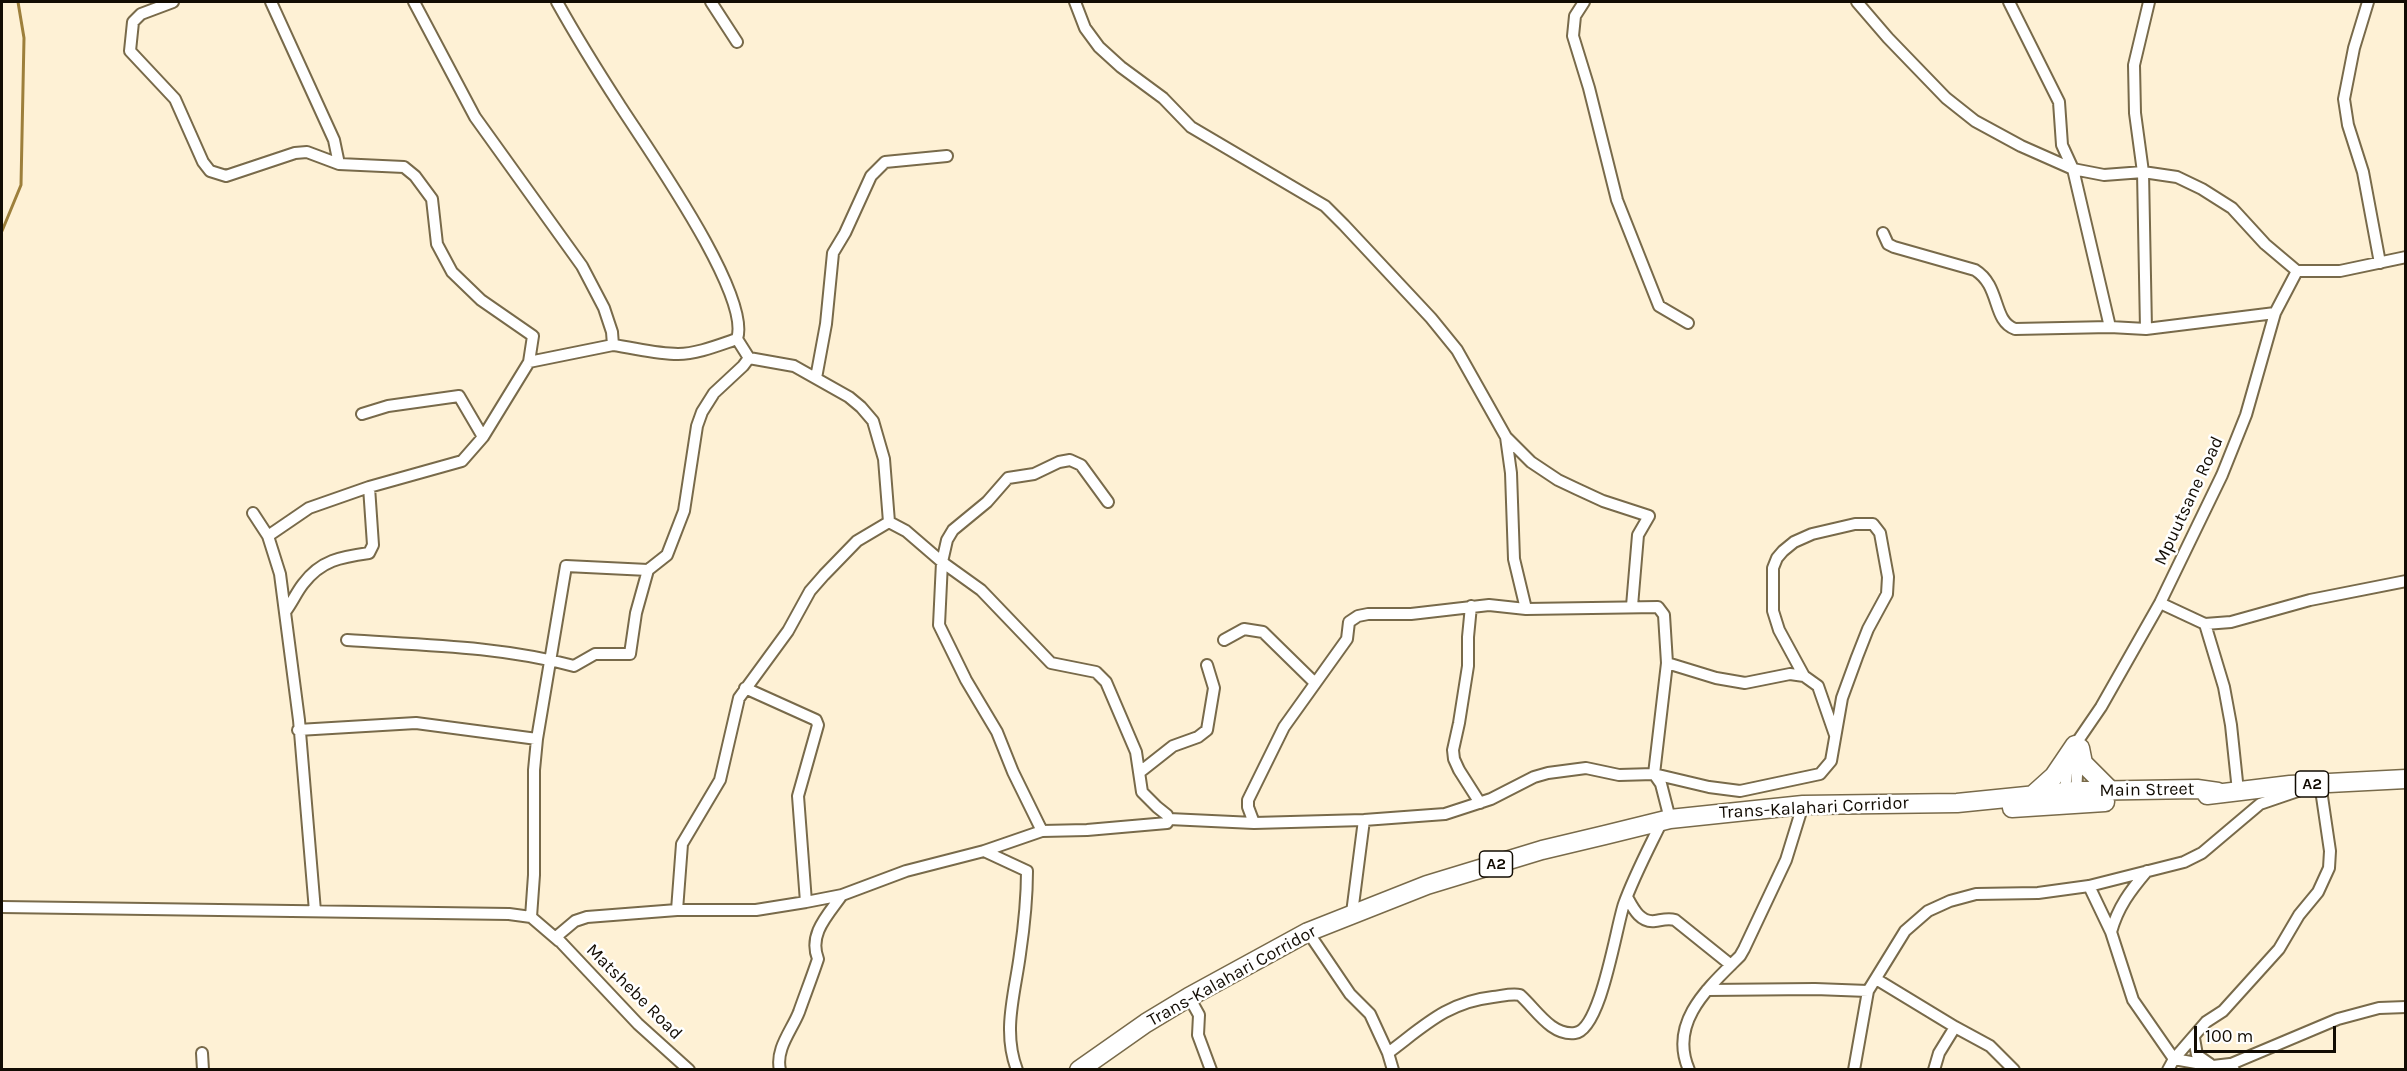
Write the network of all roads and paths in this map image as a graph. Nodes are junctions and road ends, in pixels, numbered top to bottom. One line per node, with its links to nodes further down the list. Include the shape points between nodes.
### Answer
1 (173, 2): 14 (street, via 141,14 133,22 130,51 175,99 210,171 226,176 307,152)
2 (271, 2): 14 (street, via 334,141)
3 (414, 2): 26 (street, via 475,117 582,266 604,308)
4 (557, 2): 25 (street, via 678,196 724,279 740,328)
5 (711, 2): 12 (street)
6 (1075, 2): 32 (street, via 1099,47 1163,98 1191,127 1325,206 1344,225 1456,350)
7 (1584, 2): 22 (street, via 1575,16 1573,36 1617,200 1659,306)
8 (1857, 2): 15 (street, via 1946,98 1975,121)
9 (2009, 2): 15 (street, via 2059,102 2062,145)
10 (2149, 2): 16 (street, via 2134,65 2135,113)
11 (2368, 2): 19 (street, via 2344,99)
12 (738, 42)
13 (947, 156): 29 (street, via 885,162 866,184 833,253)
14 (339, 164): 28 (street, via 404,167 415,176 432,199 437,244 452,272 481,300 533,336)
15 (2073, 169): 16 (street, via 2104,175); 23 (street)
16 (2143, 172): 20 (street, via 2177,177 2232,208); 24 (street)
17 (1883, 233): 23 (street, via 1894,247 1983,275 2002,320 2015,329)
18 (2406, 257): 19 (street)
19 (2380, 263): 20 (street, via 2340,271)
20 (2297, 271): 21 (street, Mpuutsane Road)
21 (2275, 313): 24 (street); 41 (street, Mpuutsane Road, via 2242,425)
22 (1688, 323)
23 (2110, 327): 24 (street)
24 (2146, 329)
25 (736, 339): 26 (street, via 681,354); 27 (street)
26 (613, 345): 28 (street)
27 (749, 358): 29 (street, via 794,366); 39 (street, via 714,393 702,412 678,531 667,555)
28 (529, 362): 31 (street)
29 (816, 378): 36 (street, via 849,397 873,421 884,459)
30 (362, 414): 31 (street, via 388,406 459,396)
31 (483, 437): 33 (street, via 462,461)
32 (1506, 437): 43 (street, via 1531,462 1558,480 1649,516 1638,535); 44 (street, via 1514,559)
33 (369, 487): 37 (street, via 309,508); 45 (street, via 373,545 369,552 320,565)
34 (1108, 502): 38 (street, via 1081,465 1070,460 1034,474 1008,478 987,502 953,530)
35 (253, 513): 37 (street)
36 (889, 522): 38 (street, via 906,531); 54 (street, via 857,541 817,583 788,631)
37 (268, 536): 45 (street, via 280,574)
38 (942, 562): 59 (street, via 981,590 1051,663 1096,672 1106,682 1136,752); 75 (street, via 939,626 997,732)
39 (648, 570): 49 (street, via 630,654 595,654 574,666); 49 (street, via 566,566)
40 (2406, 581): 46 (street, via 2310,600 2231,622)
41 (2160, 603): 46 (street); 58 (street, Mpuutsane Road)
42 (1471, 606): 44 (street); 53 (street, via 1358,616 1349,622 1347,639); 68 (street, via 1468,666 1453,750 1459,770)
43 (1632, 606): 44 (street); 50 (street, via 1658,607 1663,612)
44 (1526, 609)
45 (285, 612): 55 (street)
46 (2205, 624): 64 (street, via 2224,687)
47 (347, 640): 49 (street, via 492,650)
48 (1224, 640): 53 (street, via 1244,629 1263,632)
49 (549, 659): 57 (street)
50 (1667, 663): 52 (street, via 1745,683 1790,674); 60 (street)
51 (1207, 665): 59 (street, via 1214,688 1207,730 1173,746)
52 (1804, 676): 56 (street, via 1818,686); 56 (street, via 1773,611 1773,568 1777,558 1794,542 1812,534 1873,524 1880,533 1887,594 1857,657 1842,698)
53 (1315, 683): 74 (street, via 1284,727 1248,800)
54 (745, 688): 81 (street, via 816,720 818,725 798,796); 83 (street, via 732,723 720,780 682,844)
55 (298, 730): 57 (street, via 416,723); 84 (street)
56 (1835, 735): 60 (street, via 1831,761 1820,774 1798,779 1740,790)
57 (537, 739): 86 (street)
58 (2079, 742): 63 (highway, via 2083,763); 66 (highway, via 2054,776); 67 (street)
59 (1140, 772): 71 (street, via 1142,792)
60 (1654, 774): 68 (street, via 1619,775 1586,768 1548,773); 73 (street, via 1661,784)
61 (2406, 779): 62 (highway, Main Street / A2)
62 (2320, 783): 64 (highway, Main Street / A2); 77 (street, via 2260,804 2202,854); 97 (street, via 2330,851 2329,868 2318,892 2279,949)
63 (2111, 791): 65 (highway, Main Street / A2); 67 (highway, Main Street / A2)
64 (2238, 791): 65 (highway, Main Street / A2)
65 (2218, 792): 67 (highway, Main Street / A2, via 2198,797)
66 (2034, 794): 67 (highway, Trans-Kalahari Corridor / A2); 69 (highway, Trans-Kalahari Corridor / A2)
67 (2070, 798): 69 (highway, Trans-Kalahari Corridor / A2, via 1987,809)
68 (1480, 803): 72 (street, via 1445,814)
69 (1957, 803): 70 (highway, Trans-Kalahari Corridor / A2)
70 (1803, 805): 73 (highway, Trans-Kalahari Corridor / A2); 90 (street, via 1786,860 1744,949)
71 (1169, 819): 74 (street); 75 (street, via 1167,823)
72 (1364, 820): 74 (street); 85 (street)
73 (1666, 820): 80 (street); 85 (highway, Trans-Kalahari Corridor / A2, via 1491,865)
74 (1254, 823)
75 (1042, 831): 76 (street)
76 (984, 851): 79 (street, via 906,872); 107 (street, via 1027,871 1009,1023)
77 (2147, 871): 78 (street); 88 (street, via 2126,896)
78 (2090, 885): 88 (street); 91 (street, via 2038,893 1976,894 1950,901 1928,911 1905,931)
79 (842, 895): 81 (street); 106 (street, via 815,936 818,959 784,1043)
80 (1627, 897): 90 (street, via 1640,916 1649,921 1675,920); 99 (street, via 1608,970 1584,1029 1575,1033 1552,1026 1520,996 1469,1000 1438,1015)
81 (806, 902): 83 (street, via 756,910)
82 (2, 907): 84 (street)
83 (677, 910): 89 (street, via 587,917 575,921)
84 (315, 911): 86 (street)
85 (1352, 913): 87 (highway, Trans-Kalahari Corridor / A2)
86 (531, 917): 89 (street)
87 (1308, 932): 94 (highway, Trans-Kalahari Corridor / A2); 99 (street, via 1350,994 1366,1008)
88 (2111, 932): 100 (street, via 2133,999)
89 (556, 937): 105 (street, via 638,1024)
90 (1731, 965): 92 (street)
91 (1876, 978): 93 (street); 96 (street)
92 (1707, 990): 93 (street); 111 (street, via 1692,1009 1682,1043)
93 (1868, 992): 103 (street)
94 (1189, 997): 108 (highway, Trans-Kalahari Corridor / A2); 109 (street, via 1199,1015 1198,1035)
95 (2406, 1007): 101 (street, via 2379,1008 2348,1016)
96 (1954, 1028): 112 (street); 113 (street, via 1990,1046)
97 (2194, 1038): 100 (street); 102 (street, via 2197,1055)
98 (202, 1053): 104 (street)
99 (1388, 1053): 110 (street)
100 (2174, 1059): 102 (street); 114 (street)
101 (2232, 1067): 102 (street)
102 (2216, 1068)
103 (1855, 1069)
104 (203, 1070)
105 (689, 1070)
106 (780, 1070)
107 (1017, 1070)
108 (1079, 1070)
109 (1211, 1070)
110 (1393, 1070)
111 (1689, 1070)
112 (1934, 1070)
113 (2014, 1070)
114 (2168, 1070)

